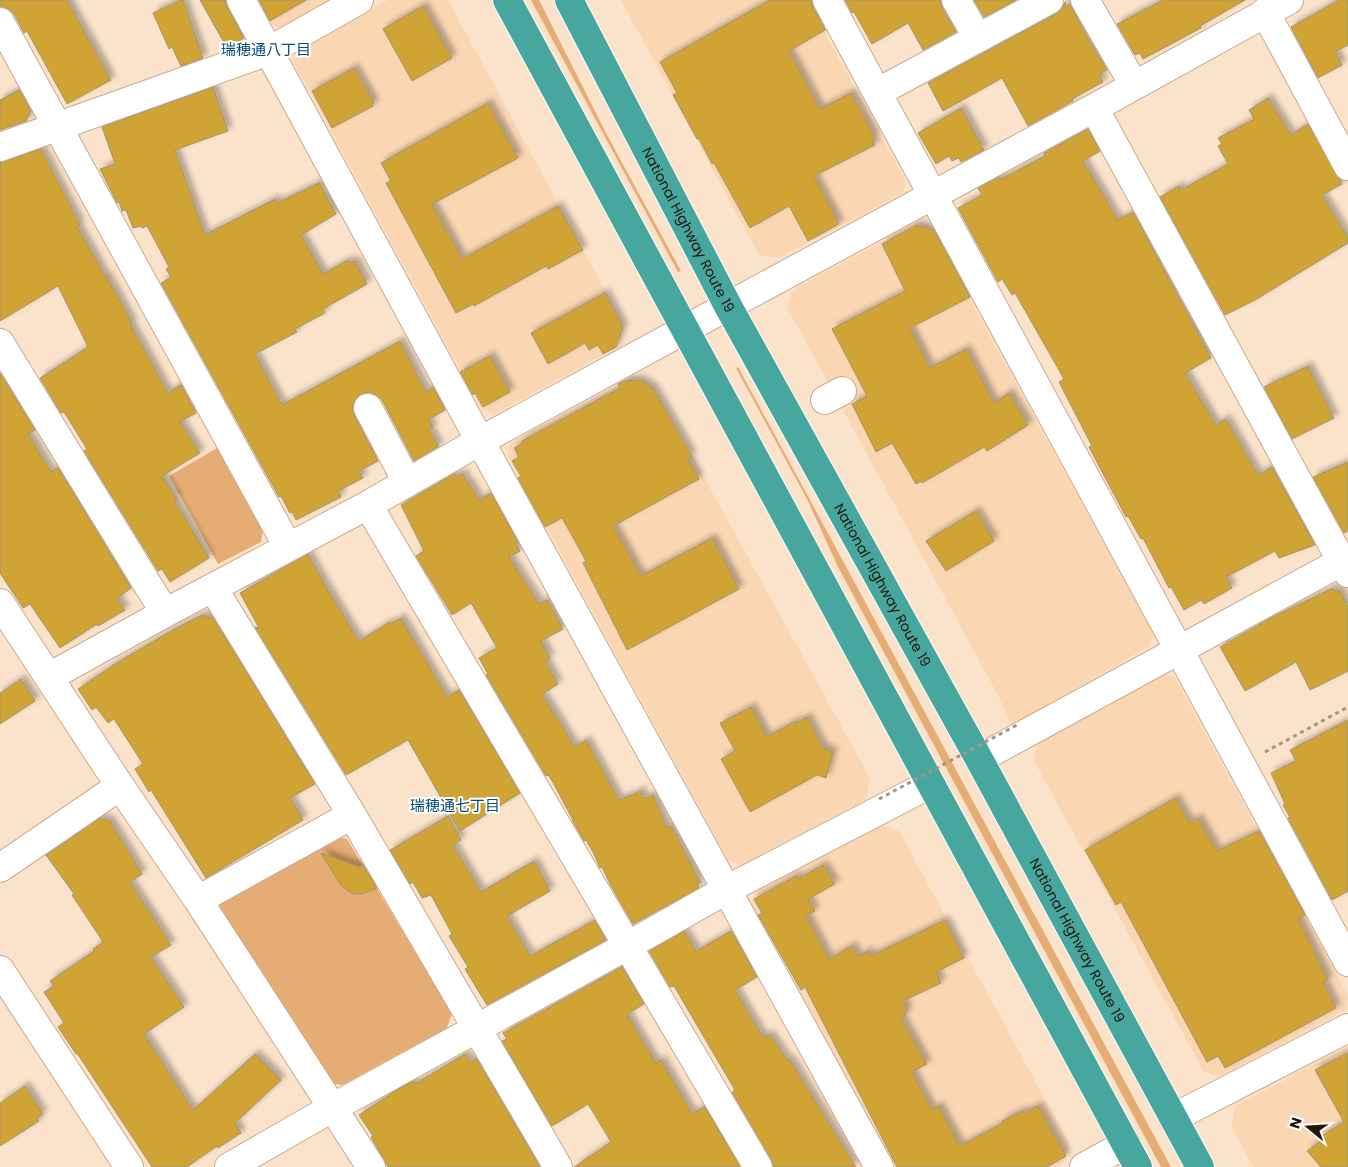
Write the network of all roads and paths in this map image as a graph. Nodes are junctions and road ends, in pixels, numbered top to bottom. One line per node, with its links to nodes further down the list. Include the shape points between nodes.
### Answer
1 (241, 0): 13 (street)
2 (359, 0): 13 (street)
3 (507, 0): 22 (highway)
4 (569, 0): 21 (highway, National Highway Route 19)
5 (827, 0): 15 (street)
6 (956, 0): 12 (street)
7 (1049, 0): 12 (street)
8 (1085, 0): 14 (street)
9 (1289, 0): 10 (street)
10 (1265, 12): 14 (street); 19 (street)
11 (0, 22): 17 (street)
12 (978, 38): 15 (street)
13 (269, 51): 17 (street); 25 (street)
14 (1134, 85): 16 (street)
15 (878, 92): 20 (street)
16 (1094, 108): 20 (street); 29 (street)
17 (57, 126): 18 (street); 28 (street)
18 (0, 147)
19 (1348, 166)
20 (933, 195): 21 (street); 33 (street)
21 (728, 306): 22 (street); 37 (highway, National Highway Route 19)
22 (685, 330): 25 (street); 39 (highway)
23 (0, 343): 32 (street)
24 (368, 408): 26 (street)
25 (480, 441): 26 (street); 44 (street)
26 (407, 482): 27 (street)
27 (368, 504): 28 (street); 46 (street)
28 (288, 547): 30 (street)
29 (1346, 564): 33 (street)
30 (213, 588): 32 (street); 42 (street)
31 (0, 603): 34 (street)
32 (165, 613): 34 (street)
33 (1179, 651): 37 (street); 38 (street)
34 (49, 677): 40 (street)
35 (1348, 706): 38 (path)
36 (1018, 725): 41 (path, bridge)
37 (979, 759): 52 (highway, National Highway Route 19)
38 (1241, 766): 47 (street)
39 (930, 784): 44 (street); 53 (highway)
40 (120, 786): 43 (street); 45 (street)
41 (879, 799)
42 (352, 815): 45 (street); 49 (street)
43 (0, 868)
44 (726, 890): 46 (street); 59 (street)
45 (198, 900): 51 (street)
46 (627, 946): 49 (street); 58 (street)
47 (1348, 962)
48 (3, 980): 54 (street)
49 (476, 1028): 51 (street); 57 (street)
50 (1348, 1028): 52 (street)
51 (332, 1108): 55 (street); 56 (street)
52 (1173, 1118): 61 (highway, National Highway Route 19)
53 (1132, 1155): 60 (street)
54 (129, 1167)
55 (229, 1167)
56 (371, 1167)
57 (558, 1167)
58 (758, 1167)
59 (879, 1167)
60 (1084, 1167)
61 (1200, 1167)

